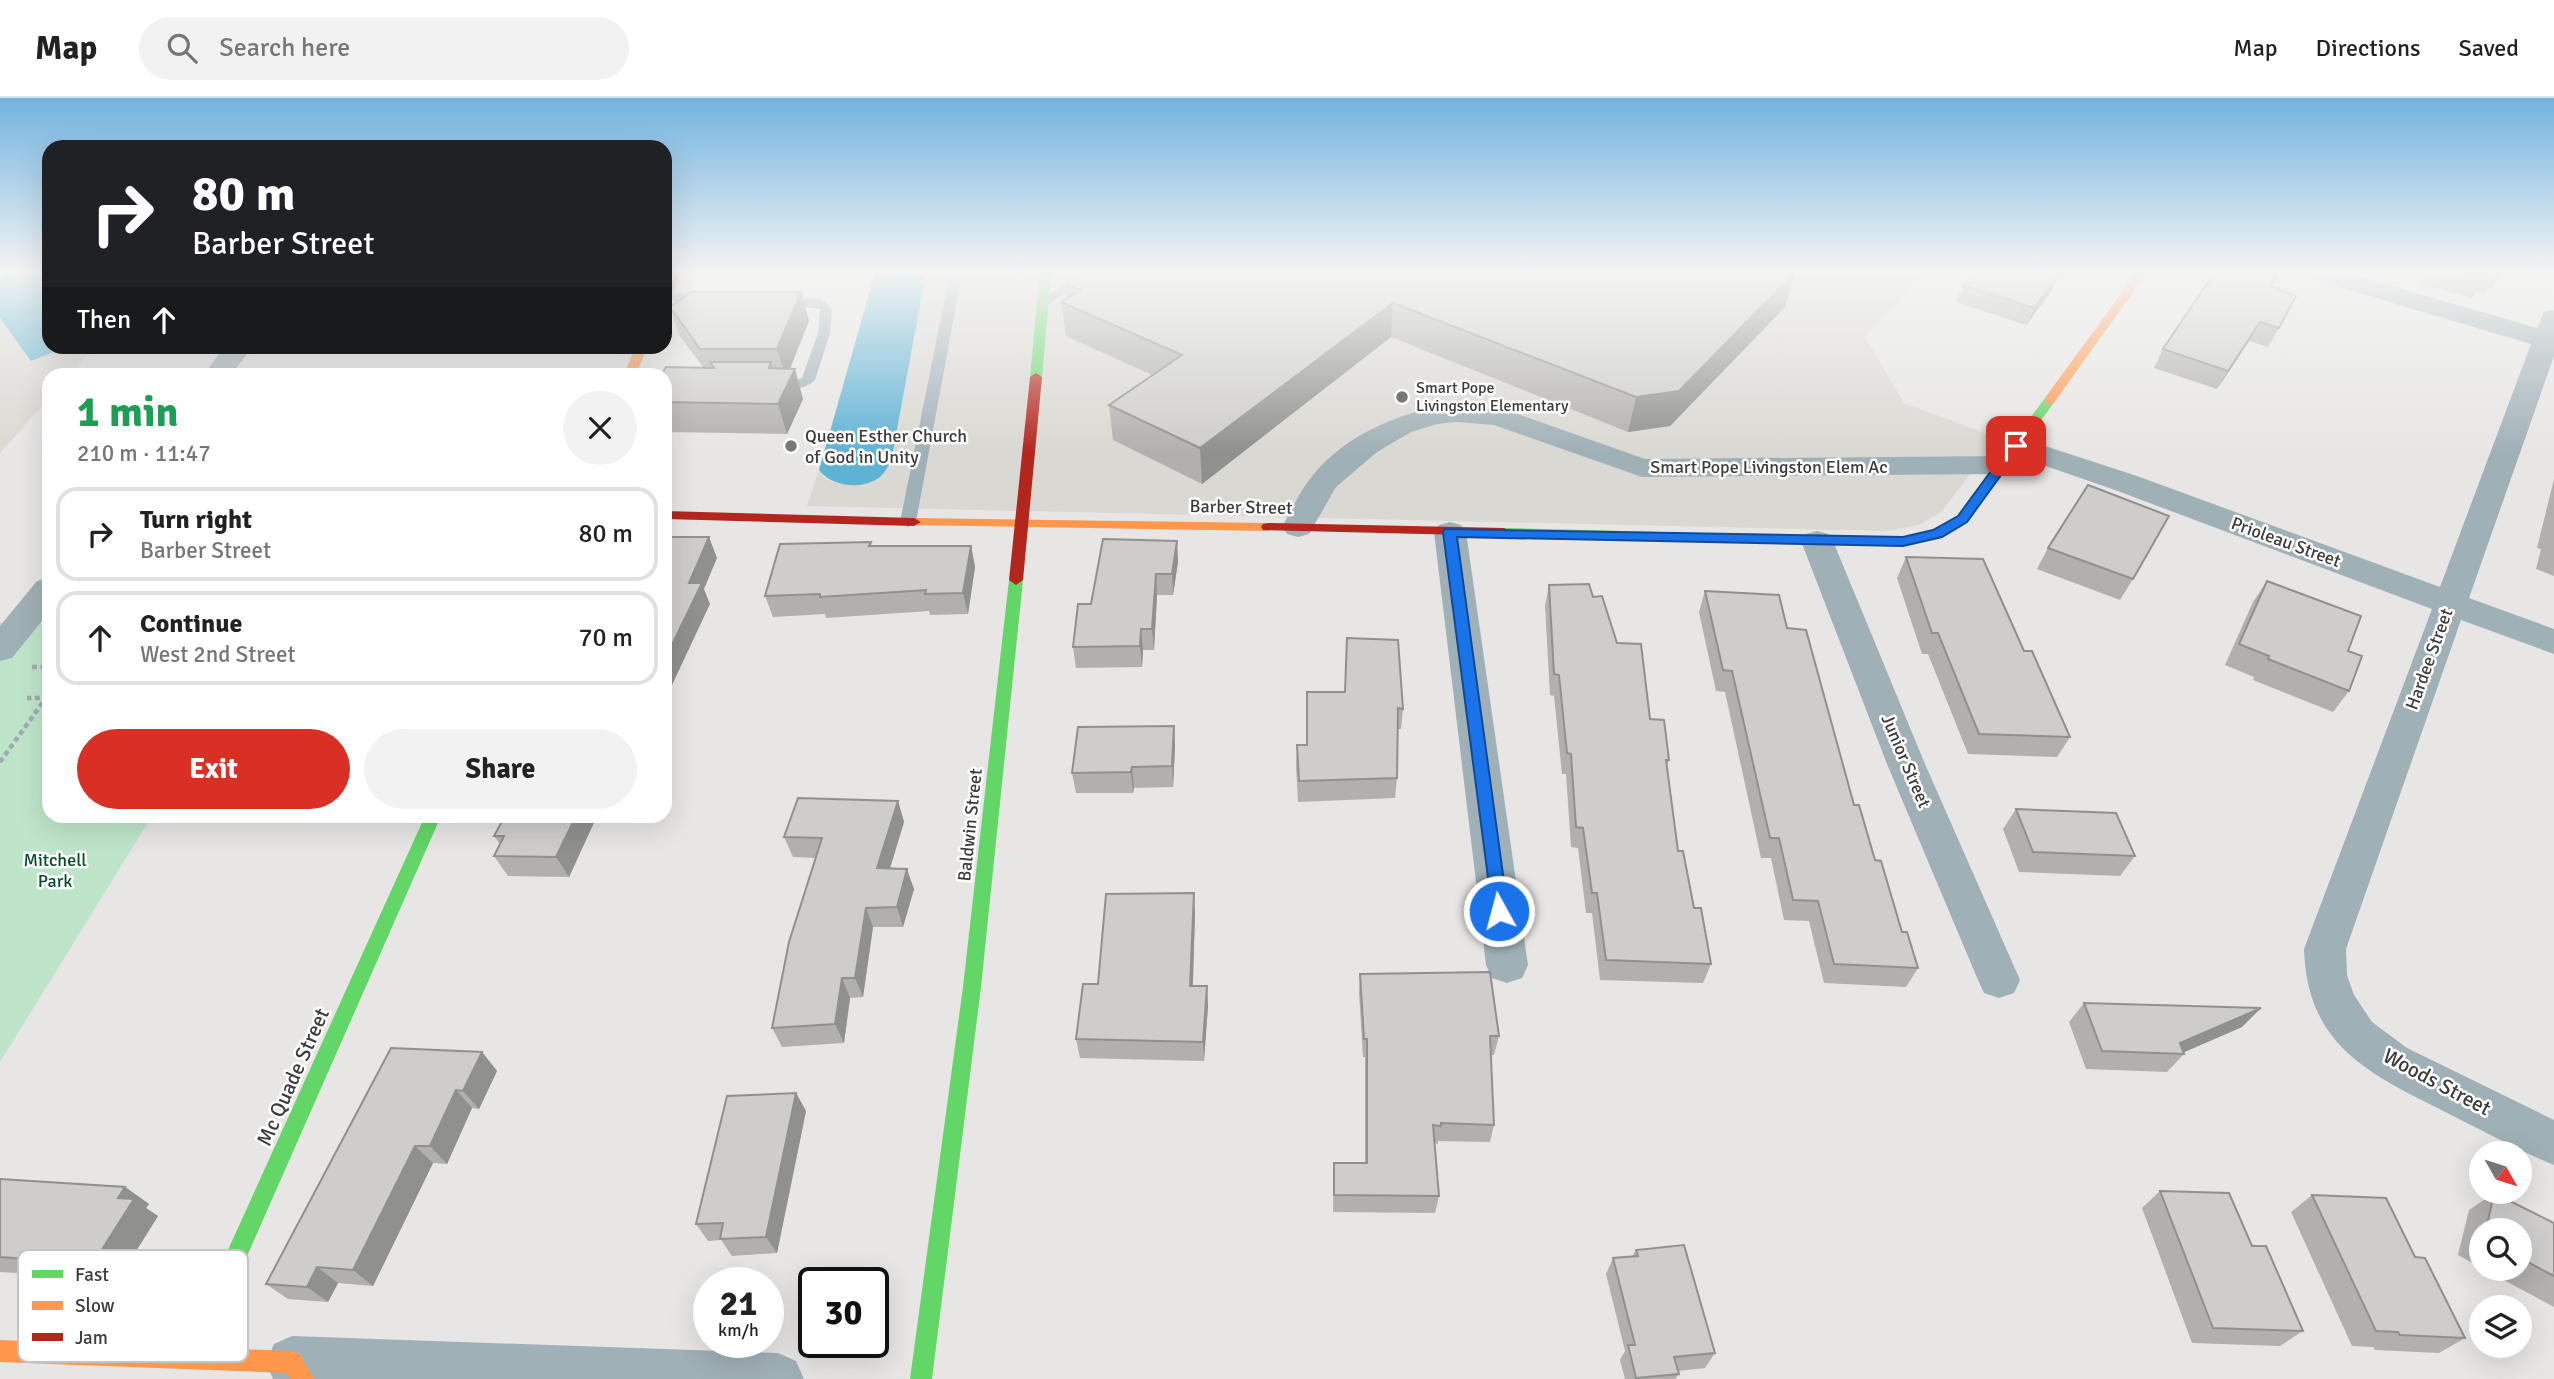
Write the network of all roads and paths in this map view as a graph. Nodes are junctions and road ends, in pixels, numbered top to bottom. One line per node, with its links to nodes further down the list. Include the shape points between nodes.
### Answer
1 (824, 333): 8 (lane, via 808,380 798,385)
2 (945, 333): 12 (lane)
3 (1042, 333): 13 (street, Baldwin Street)
4 (2099, 333): 9 (street, Barber Street)
5 (2551, 333): 17 (street, Hardee Street)
6 (234, 354): 7 (street)
7 (223, 368)
8 (762, 384)
9 (2009, 456): 11 (street, Smart Pope Livingston Elem Ac, via 1642,468 1499,417 1447,414 1407,422 1381,434 1326,480); 15 (street, Barber Street, via 1962,519 1938,534 1903,542); 17 (street, Prioleau Street, via 2126,483)
10 (672, 515): 12 (street, Barber Street)
11 (1304, 515): 13 (street, Barber Street); 14 (street, Barber Street)
12 (908, 522): 13 (street, Barber Street)
13 (1023, 525): 35 (street, Baldwin Street, via 972,986)
14 (1450, 532): 15 (street, Barber Street); 25 (street)
15 (1817, 541): 26 (street, Junior Street, via 1906,764)
16 (42, 598): 19 (street)
17 (2449, 603): 18 (street, Prioleau Street); 27 (street, Hardee Street, via 2325,949 2326,975)
18 (2554, 642)
19 (0, 649)
20 (27, 698): 21 (path)
21 (42, 698)
22 (42, 704): 23 (path)
23 (0, 762)
24 (430, 823): 29 (street, Mc Quade Street)
25 (1507, 965)
26 (2000, 980)
27 (2335, 1003): 28 (street, Woods Street, via 2357,1036 2391,1062)
28 (2554, 1143)
29 (239, 1250)
30 (0, 1351): 31 (street)
31 (18, 1352)
32 (232, 1362): 33 (street)
33 (297, 1370): 34 (street)
34 (778, 1379)
35 (921, 1379)

